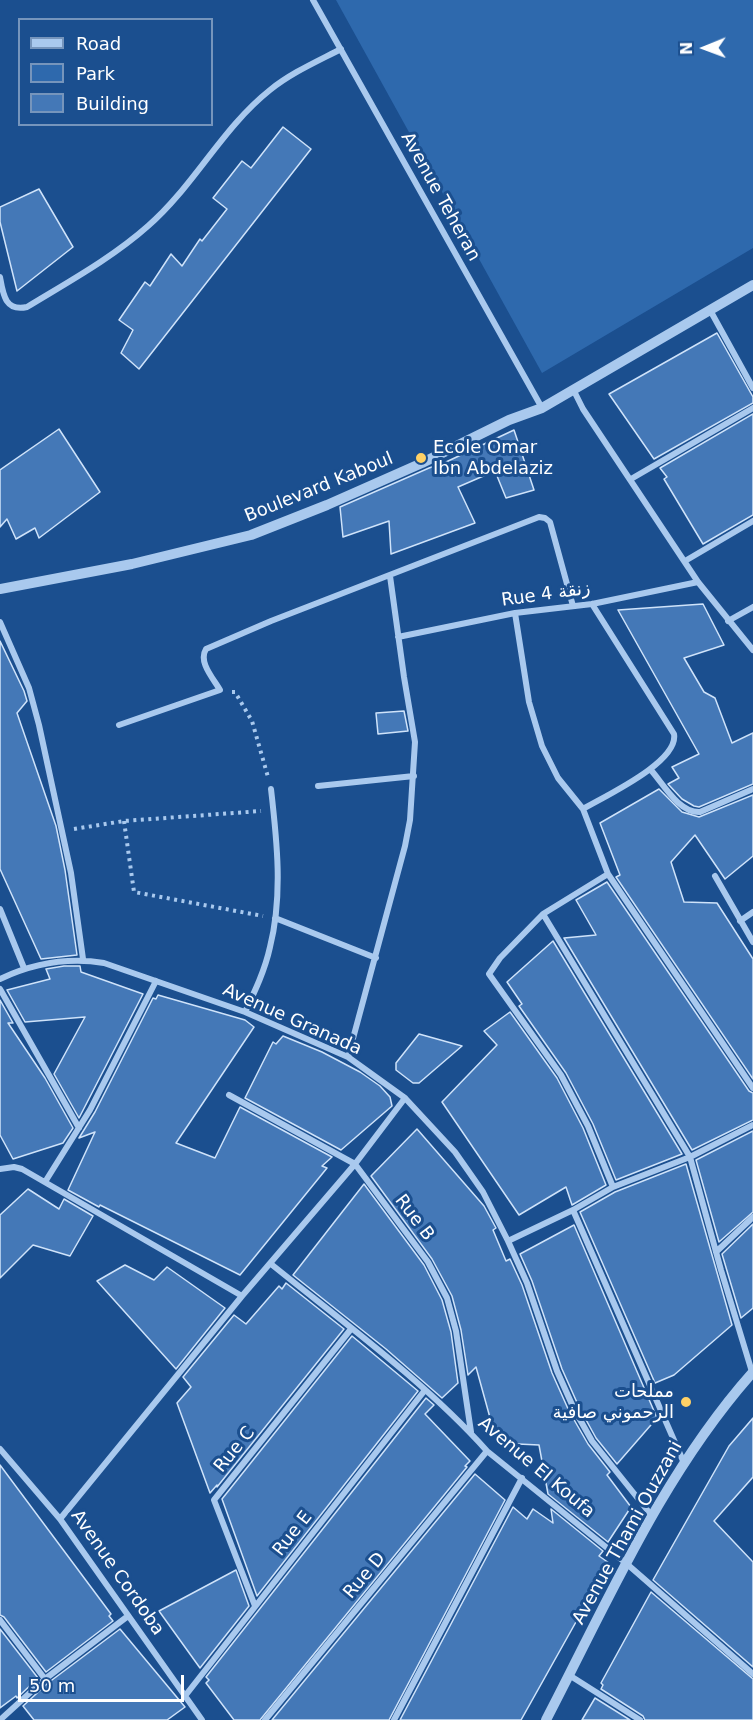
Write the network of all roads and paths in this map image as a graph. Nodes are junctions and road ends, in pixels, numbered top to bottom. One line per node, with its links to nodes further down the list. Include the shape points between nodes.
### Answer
1 (313, 0): 2 (street, Avenue Teheran)
2 (341, 49): 3 (street, via 270,90 148,226 96,265 19,309 6,300); 8 (street, Avenue Teheran)
3 (0, 277)
4 (753, 285): 5 (street, Boulevard Kaboul)
5 (710, 310): 6 (street); 7 (street, Boulevard Kaboul)
6 (753, 388)
7 (574, 391): 8 (street, Boulevard Kaboul); 10 (street)
8 (542, 408): 15 (street, Boulevard Kaboul, via 251,535 132,564)
9 (753, 408): 10 (street)
10 (631, 479): 12 (street)
11 (753, 521): 12 (street)
12 (685, 561): 14 (street)
13 (390, 576): 17 (street, via 539,517 550,522); 22 (street); 24 (street, via 206,649 203,660)
14 (698, 582): 16 (street, Rue 4 زنقة); 20 (street)
15 (0, 589)
16 (592, 604): 17 (street, Rue 4 زنقة); 26 (street, via 674,734 674,746)
17 (573, 606): 19 (street, Rue 4 زنقة)
18 (753, 607): 20 (street)
19 (515, 613): 22 (street, Rue 4 زنقة); 31 (street, via 529,702 542,746 558,778)
20 (728, 621): 23 (street)
21 (0, 622): 34 (street, via 28,688)
22 (398, 637): 27 (street, via 415,742)
23 (753, 651)
24 (220, 690): 25 (street); 29 (path, via 235,692 252,721)
25 (118, 725)
26 (651, 770): 30 (street, via 684,808 694,812); 31 (street)
27 (414, 776): 28 (street); 43 (street, via 405,846)
28 (318, 786)
29 (271, 789): 32 (street)
30 (753, 789)
31 (583, 809): 35 (street)
32 (274, 811): 33 (path); 40 (street)
33 (124, 821): 34 (path); 40 (path, via 134,892)
34 (63, 831): 44 (street)
35 (608, 874): 39 (street); 51 (street)
36 (715, 876): 41 (street)
37 (0, 909): 45 (street)
38 (753, 912): 41 (street)
39 (543, 914): 56 (street); 60 (street, via 489,974 561,1075 588,1126)
40 (275, 918): 43 (street); 49 (street, via 262,974)
41 (740, 921): 42 (street)
42 (753, 942)
43 (376, 958): 50 (street)
44 (83, 959): 45 (street, Avenue Granada); 47 (street, Avenue Granada)
45 (24, 968): 46 (street, Avenue Granada)
46 (0, 979)
47 (156, 981): 49 (street, Avenue Granada); 55 (street)
48 (0, 989): 55 (street)
49 (245, 1012): 50 (street, Avenue Granada)
50 (348, 1057): 53 (street, Avenue Granada)
51 (753, 1088)
52 (229, 1095): 57 (street, Rue B)
53 (405, 1098): 57 (street); 63 (street, Avenue Granada, via 455,1152 483,1192)
54 (753, 1125): 56 (street)
55 (79, 1128): 59 (street)
56 (690, 1158): 60 (street); 64 (street)
57 (355, 1164): 65 (street); 70 (street, Rue B, via 428,1262 447,1298)
58 (0, 1169): 59 (street, via 22,1169)
59 (45, 1182): 66 (street)
60 (613, 1187): 61 (street)
61 (573, 1210): 63 (street); 73 (street)
62 (753, 1217): 64 (street)
63 (508, 1241): 75 (street, Avenue Granada, via 574,1409 592,1441)
64 (716, 1252): 68 (street)
65 (271, 1264): 66 (street); 67 (street, Avenue El Koufa)
66 (242, 1296): 76 (street)
67 (351, 1329): 69 (street, Avenue El Koufa); 78 (street, Rue C, via 214,1500)
68 (753, 1372): 73 (street, Avenue Thami Ouzzani, via 725,1403)
69 (425, 1390): 70 (street, Avenue El Koufa); 78 (street, Rue E)
70 (471, 1432): 72 (street, Avenue El Koufa)
71 (0, 1449): 76 (street, Avenue Cordoba)
72 (487, 1451): 74 (street, Avenue El Koufa); 88 (street, Rue D)
73 (684, 1463): 75 (street, Avenue Thami Ouzzani)
74 (522, 1478): 77 (street, Avenue El Koufa); 89 (street)
75 (652, 1516): 77 (street, Avenue Thami Ouzzani)
76 (60, 1519): 79 (street, Avenue Cordoba)
77 (627, 1564): 81 (street, Avenue El Koufa); 82 (street, Avenue Thami Ouzzani)
78 (255, 1606): 84 (street, Rue E)
79 (128, 1616): 83 (street); 84 (street, Avenue Cordoba)
80 (0, 1620): 83 (street)
81 (753, 1674)
82 (569, 1676): 90 (street, Avenue Thami Ouzzani); 91 (street)
83 (45, 1679): 86 (street)
84 (185, 1696): 85 (street, Avenue Cordoba)
85 (200, 1718): 87 (street)
86 (0, 1720)
87 (191, 1720)
88 (265, 1720)
89 (394, 1720)
90 (546, 1720)
91 (640, 1720)

